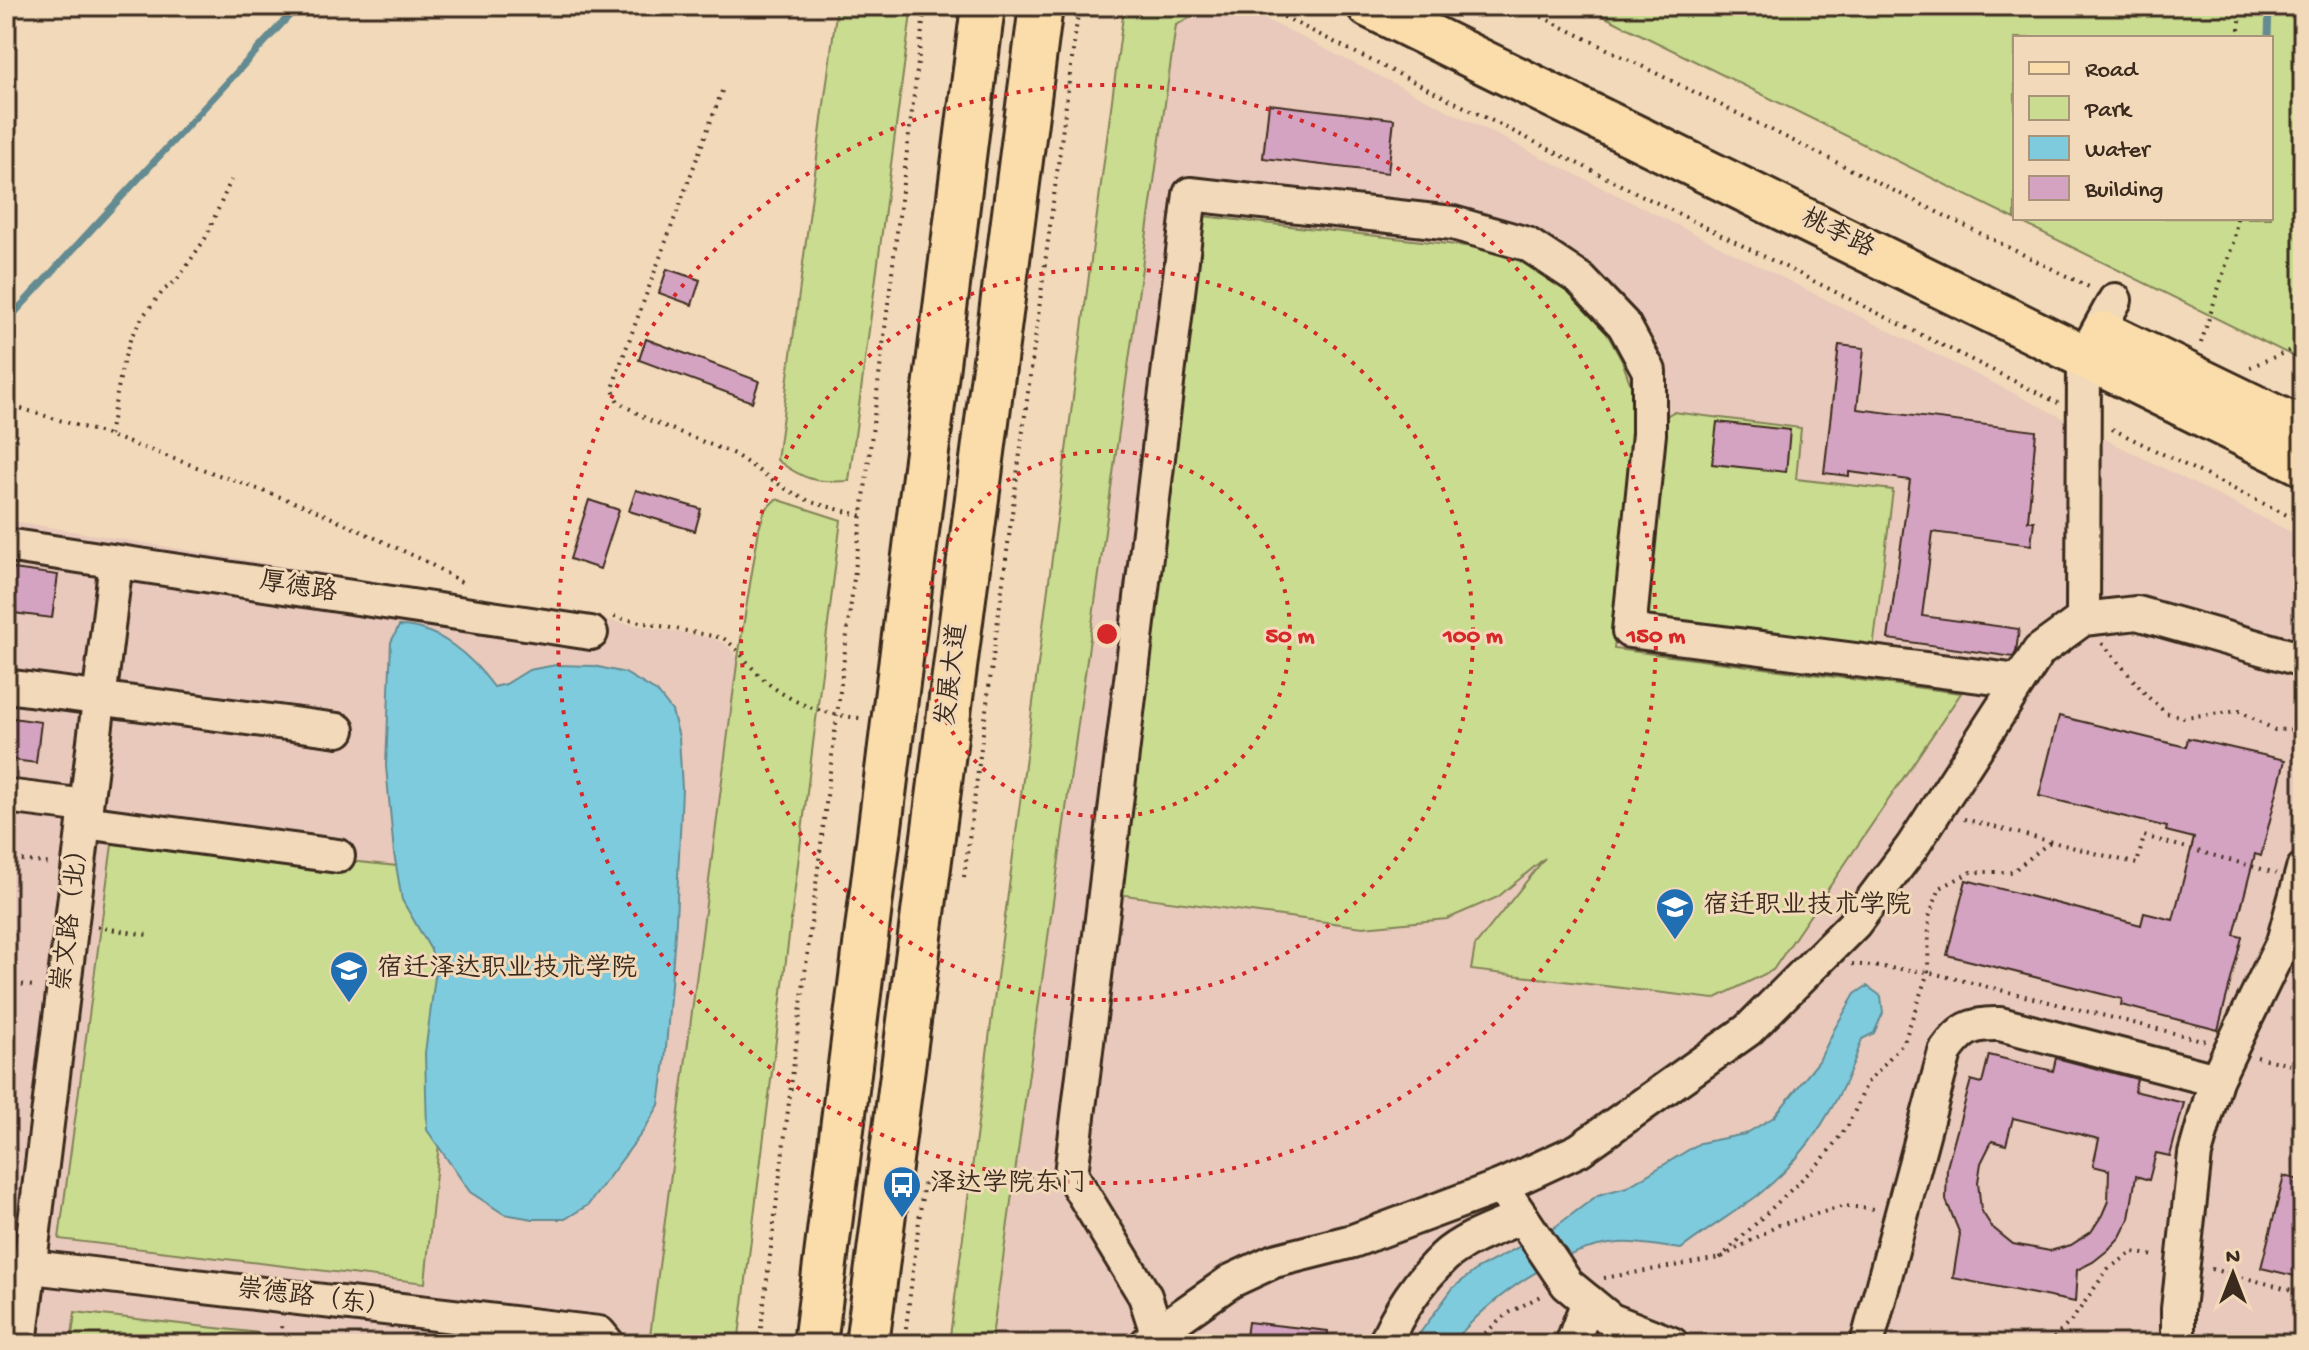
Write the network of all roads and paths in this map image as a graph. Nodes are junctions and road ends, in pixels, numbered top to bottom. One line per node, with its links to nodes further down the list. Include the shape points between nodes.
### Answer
1 (925, 6): 27 (path)
2 (983, 6): 39 (main road, 发展大道)
3 (1041, 6): 70 (main road, 发展大道)
4 (1079, 6): 50 (path)
5 (1262, 6): 23 (path)
6 (1369, 6): 14 (main road, 桃李路)
7 (1434, 6): 14 (main road, 桃李路)
8 (1520, 6): 14 (path)
9 (2242, 6): 10 (path)
10 (2238, 36)
11 (722, 91): 27 (path, via 613,390 618,402 649,420 734,454 811,502)
12 (231, 180): 25 (path, via 197,251 131,337)
13 (2237, 220): 17 (path)
14 (2099, 329): 23 (lane); 24 (main road, 桃李路); 26 (main road, 桃李路)
15 (2189, 337): 17 (path)
16 (2303, 341): 20 (path)
17 (2201, 343): 18 (path)
18 (2213, 349)
19 (2238, 361): 20 (path)
20 (2250, 367): 21 (path)
21 (2264, 374)
22 (6, 404): 25 (path)
23 (2084, 415): 28 (path); 32 (lane)
24 (2303, 430)
25 (109, 435): 31 (path, via 308,507 423,560)
26 (2303, 464)
27 (863, 516): 38 (path)
28 (2303, 523)
29 (6, 545): 30 (lane, 厚德路)
30 (116, 562): 33 (lane, 厚德路); 37 (lane, 崇文路（北）)
31 (466, 586)
32 (2083, 619): 34 (lane, via 2137,613); 35 (lane, via 2039,651); 40 (path, via 2166,713 2184,717 2240,711 2275,730)
33 (596, 624): 38 (path, via 723,638 781,695)
34 (2303, 660)
35 (2019, 681): 43 (lane); 66 (lane, via 1629,631 1649,434 1649,371 1624,325 1580,279 1527,244 1453,223 1190,194 1071,1174 1145,1296)
36 (6, 686): 37 (lane)
37 (99, 698): 41 (lane); 44 (lane, 崇文路（北）)
38 (839, 716): 39 (path); 68 (path)
39 (894, 721): 69 (main road, 发展大道)
40 (2303, 729)
41 (338, 730)
42 (6, 796): 44 (lane)
43 (1935, 812): 45 (path); 53 (lane, via 1854,924)
44 (85, 814): 46 (lane); 48 (lane, 崇文路（北）)
45 (2050, 842): 49 (path, via 2137,864 2144,836); 54 (path, via 2012,872 1971,872 1940,888 1929,917)
46 (338, 856)
47 (6, 858): 48 (path)
48 (78, 867): 51 (lane, 崇文路（北）)
49 (2302, 874): 55 (lane, via 2283,942)
50 (963, 884)
51 (71, 923): 52 (path); 63 (lane, 崇文路（北）)
52 (147, 935)
53 (1818, 960): 54 (path); 59 (lane, via 1748,1030 1579,1150)
54 (1928, 972): 55 (path); 62 (path, via 1904,1042 1867,1083 1849,1124 1802,1182)
55 (2231, 1050): 56 (path); 57 (lane)
56 (2303, 1068)
57 (2216, 1080): 60 (lane, via 1980,1023 1958,1033 1945,1052); 77 (lane, via 2195,1154)
58 (924, 1179): 71 (path)
59 (1501, 1186): 61 (lane); 66 (lane, via 1353,1241 1274,1261 1231,1281)
60 (1902, 1212): 62 (path, via 1844,1206 1779,1225); 76 (lane)
61 (1522, 1217): 64 (lane); 72 (lane, via 1446,1255 1411,1296)
62 (1720, 1258): 64 (path)
63 (18, 1265): 65 (lane, 崇德路（东）); 67 (lane, 崇文路（北）)
64 (1578, 1293): 73 (path, via 1507,1314); 74 (lane); 75 (lane, via 1611,1320)
65 (604, 1338)
66 (1152, 1338)
67 (20, 1344)
68 (759, 1344)
69 (815, 1344)
70 (867, 1344)
71 (904, 1344)
72 (1385, 1344)
73 (1473, 1344)
74 (1572, 1344)
75 (1672, 1344)
76 (1867, 1344)
77 (2178, 1344)

